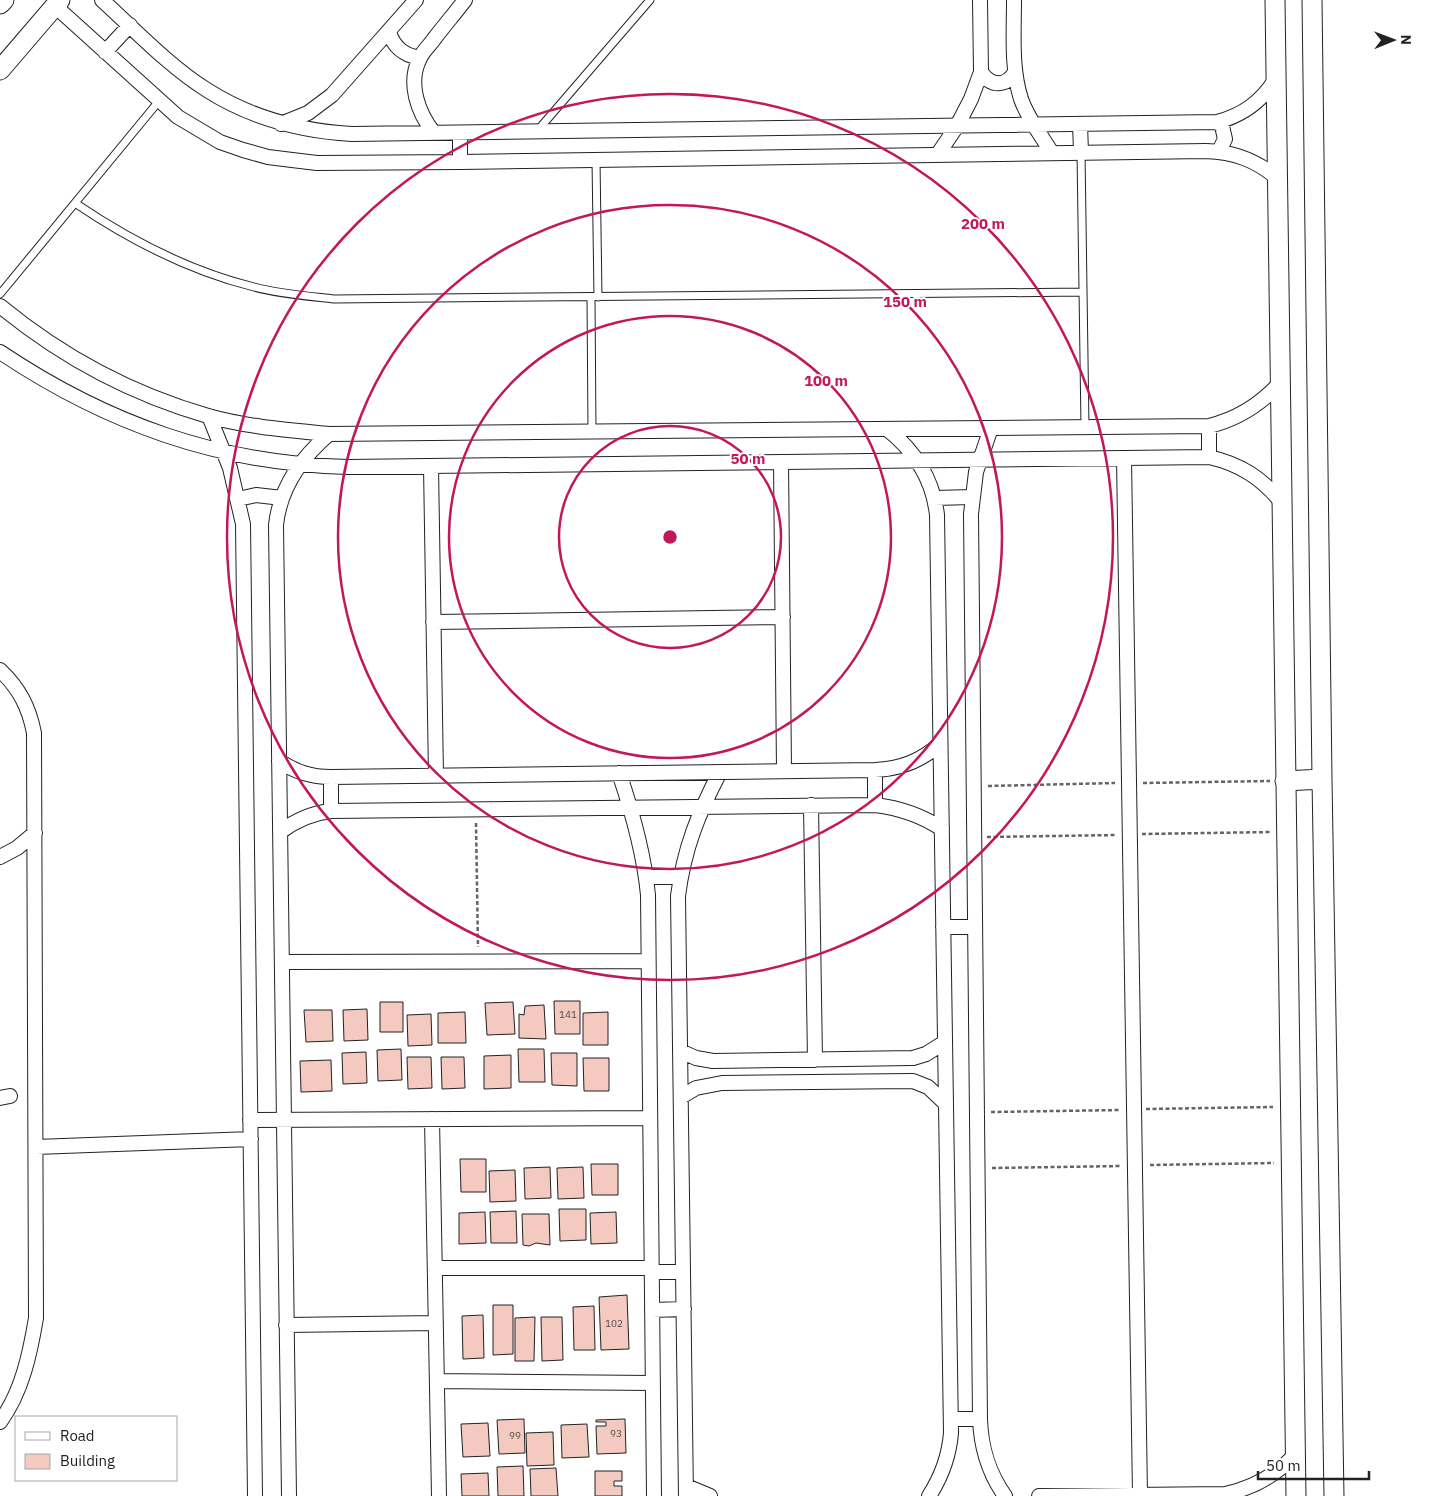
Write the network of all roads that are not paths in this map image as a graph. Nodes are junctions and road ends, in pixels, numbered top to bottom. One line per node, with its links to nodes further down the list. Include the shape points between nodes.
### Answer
1 (4, 0): 11 (street)
2 (102, 0): 12 (street)
3 (416, 0): 13 (street)
4 (465, 0): 15 (street)
5 (650, 0): 27 (lane)
6 (980, 0): 17 (street)
7 (1014, 0): 18 (street)
8 (1274, 0): 19 (street)
9 (1312, 0): 74 (street)
10 (58, 3): 14 (street); 16 (street)
11 (0, 4)
12 (130, 25): 14 (street); 22 (street, via 206,89 254,115)
13 (389, 32): 15 (street, via 391,40 403,53); 22 (street, via 332,95 308,113)
14 (105, 52): 20 (street)
15 (420, 58): 28 (street, via 414,84 416,98)
16 (0, 70)
17 (981, 72): 18 (street, via 985,78 998,84 1011,78); 25 (street)
18 (1015, 72): 24 (street)
19 (1275, 80): 21 (street, via 1251,107); 35 (street)
20 (159, 102): 34 (street, via 220,142 268,157 317,163); 36 (lane)
21 (1218, 122): 23 (street); 29 (street, via 1225,140)
22 (281, 124): 28 (street, via 352,134)
23 (1080, 124): 24 (street); 31 (street)
24 (1033, 125): 25 (street); 30 (street)
25 (957, 126): 27 (street); 32 (street)
26 (460, 132): 27 (street); 28 (street); 34 (street)
27 (537, 132)
28 (434, 133)
29 (1219, 151): 31 (street); 35 (street, via 1244,157)
30 (1052, 152): 31 (street); 32 (street)
31 (1080, 152): 37 (lane)
32 (938, 154): 33 (street)
33 (596, 160): 34 (street); 39 (lane)
34 (460, 162)
35 (1277, 178): 42 (street)
36 (75, 203): 38 (lane); 39 (lane, via 134,240 179,262 216,276 294,295 334,300)
37 (1083, 292): 39 (lane); 45 (lane)
38 (0, 294)
39 (594, 297): 48 (lane)
40 (0, 306): 43 (street, via 26,328 95,371 140,392)
41 (0, 352): 50 (street, via 57,387 119,418)
42 (1280, 383): 44 (street, via 1243,414); 62 (street)
43 (209, 416): 49 (street, via 257,426); 50 (street)
44 (1208, 426): 45 (street); 52 (street)
45 (1085, 427): 46 (street)
46 (991, 428): 47 (street); 53 (street)
47 (887, 429): 48 (street); 54 (street)
48 (592, 431): 49 (street)
49 (329, 434): 56 (street)
50 (225, 453): 56 (street); 61 (street)
51 (1124, 458): 52 (street); 53 (street); 120 (street)
52 (1209, 458): 62 (street, via 1250,473)
53 (979, 460): 54 (street); 58 (street)
54 (918, 461): 55 (street); 60 (street)
55 (781, 462): 57 (street); 63 (street)
56 (300, 465): 57 (street); 59 (street)
57 (431, 466): 64 (street)
58 (972, 497): 60 (street); 88 (street)
59 (282, 498): 61 (street, via 256,495); 67 (street, via 276,525)
60 (934, 498): 66 (street, via 937,515)
61 (238, 499): 102 (street, via 243,524)
62 (1282, 503): 75 (street)
63 (783, 618): 64 (street); 69 (street)
64 (433, 622): 72 (street)
65 (0, 670): 83 (street, via 20,692 31,719 35,748)
66 (940, 744): 68 (street, via 910,763); 81 (street)
67 (279, 761): 73 (street, via 298,772); 82 (street)
68 (875, 770): 69 (street); 76 (street)
69 (784, 771): 70 (street)
70 (720, 772): 71 (street); 78 (street)
71 (619, 773): 72 (street); 79 (street)
72 (436, 776): 73 (street)
73 (331, 777): 80 (street)
74 (1322, 779): 75 (street); 131 (street)
75 (1285, 781): 118 (street)
76 (876, 804): 77 (street); 81 (street, via 910,812)
77 (811, 805): 78 (street); 94 (street)
78 (702, 806): 79 (street); 86 (street)
79 (631, 807): 80 (street); 85 (street)
80 (332, 811): 82 (street, via 309,815)
81 (942, 829): 87 (street)
82 (280, 832): 90 (street)
83 (35, 833): 84 (street, via 18,848); 105 (street)
84 (0, 857)
85 (646, 877): 86 (street); 89 (street)
86 (680, 877): 92 (street)
87 (943, 927): 88 (street); 91 (street)
88 (975, 927): 115 (street)
89 (648, 961): 90 (street); 100 (street)
90 (282, 962): 103 (street)
91 (945, 1042): 93 (street, via 926,1054); 99 (street)
92 (680, 1051): 95 (street, via 696,1058); 98 (street)
93 (912, 1058): 94 (street); 96 (street)
94 (815, 1060): 95 (street)
95 (721, 1062): 97 (street)
96 (913, 1081): 97 (street); 99 (street, via 928,1087)
97 (722, 1083): 98 (street, via 696,1088)
98 (681, 1098): 108 (street)
99 (946, 1104): 116 (street)
100 (650, 1118): 101 (street); 107 (street)
101 (432, 1119): 103 (street); 106 (street)
102 (250, 1120): 103 (street); 104 (street)
103 (284, 1120): 112 (street)
104 (251, 1139): 105 (street); 122 (street)
105 (36, 1147): 117 (street, via 36,1318 30,1353 19,1387)
106 (435, 1268): 107 (street); 111 (street)
107 (652, 1270): 108 (street); 110 (street)
108 (683, 1272): 109 (street)
109 (684, 1309): 110 (street); 119 (street)
110 (652, 1310): 114 (street)
111 (436, 1323): 112 (street); 113 (street)
112 (286, 1325): 123 (street)
113 (437, 1382): 114 (street); 124 (street)
114 (653, 1383): 125 (street)
115 (980, 1418): 116 (street); 128 (street, via 985,1460)
116 (951, 1419): 127 (street, via 947,1460)
117 (0, 1422)
118 (1295, 1455): 121 (street, via 1269,1478); 130 (street)
119 (686, 1491): 126 (street)
120 (1140, 1495): 121 (street); 129 (street)
121 (1225, 1495)
122 (255, 1496)
123 (289, 1496)
124 (439, 1496)
125 (654, 1496)
126 (710, 1496)
127 (929, 1496)
128 (1005, 1496)
129 (1039, 1496)
130 (1296, 1496)
131 (1334, 1496)

